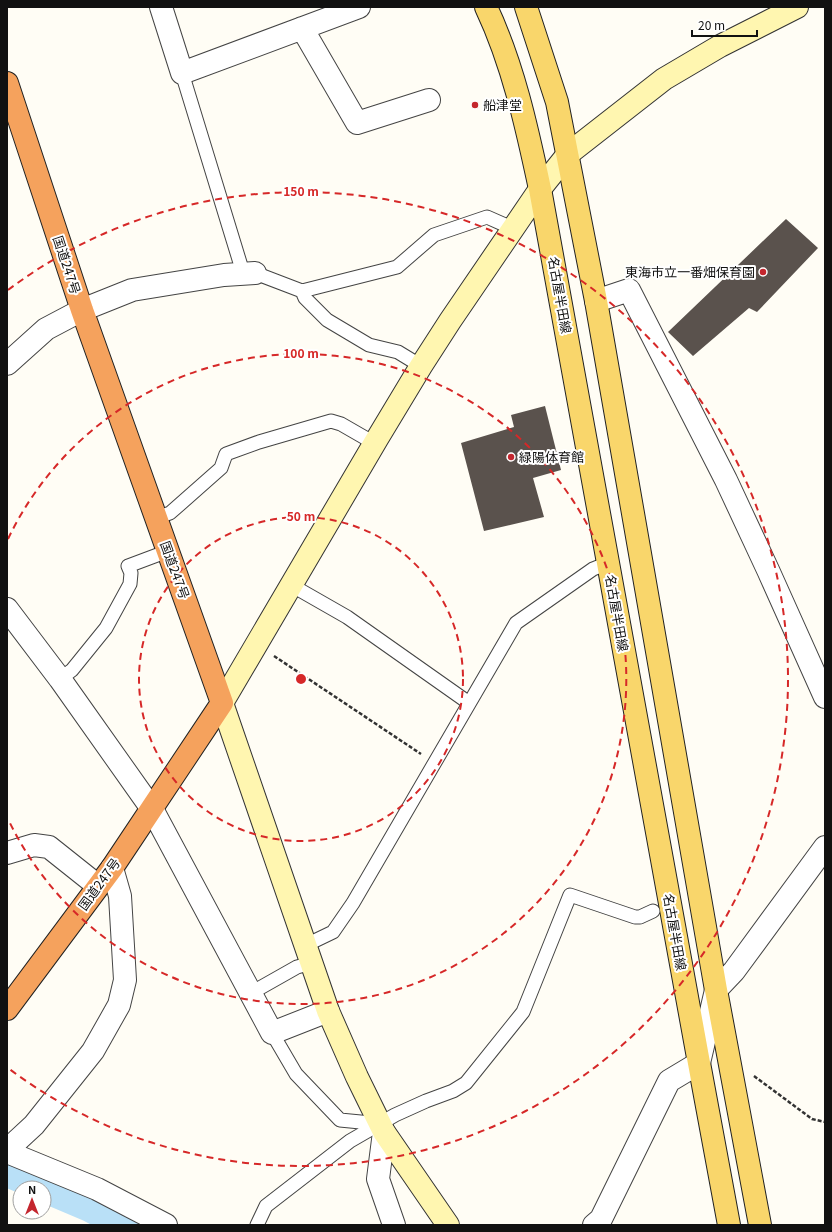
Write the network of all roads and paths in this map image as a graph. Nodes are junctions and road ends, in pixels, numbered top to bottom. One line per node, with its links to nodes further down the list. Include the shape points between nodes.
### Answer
1 (161, 7): 7 (street)
2 (357, 7): 6 (street)
3 (486, 7): 11 (main road, 名古屋半田線, via 497,30 526,122)
4 (526, 7): 10 (main road, via 557,102)
5 (797, 7): 10 (street, via 720,46 664,79)
6 (302, 28): 7 (street); 9 (street, via 357,123)
7 (182, 73): 13 (lane, via 240,266)
8 (7, 83): 16 (highway, 国道247号)
9 (429, 100)
10 (568, 154): 11 (street); 15 (main road)
11 (540, 188): 12 (street); 22 (main road, 名古屋半田線)
12 (514, 228): 14 (lane, via 486,217 434,235 397,267); 18 (street)
13 (248, 274): 14 (lane); 16 (street, via 224,275 132,290)
14 (302, 291): 18 (lane, via 305,298 327,320 369,345 398,352)
15 (596, 301): 27 (street, via 629,290 726,480); 38 (main road)
16 (82, 310): 17 (street, via 46,329); 20 (highway, 国道247号)
17 (7, 364)
18 (421, 366): 19 (street)
19 (374, 443): 20 (lane, via 331,421 259,442 226,454 221,468 170,513); 23 (street)
20 (156, 518): 21 (highway, 国道247号)
21 (168, 552): 26 (lane, via 128,566 131,573 130,584 106,628 72,670); 28 (highway, 国道247号)
22 (608, 563): 29 (lane, via 593,570 516,623); 43 (main road, 名古屋半田線)
23 (291, 585): 25 (street); 29 (lane, via 347,617)
24 (7, 609): 26 (street)
25 (257, 644): 28 (street); 30 (path)
26 (60, 679): 31 (street)
27 (825, 697)
28 (222, 703): 31 (highway, 国道247号); 37 (street)
29 (469, 703): 30 (lane)
30 (435, 762): 37 (lane, via 334,932)
31 (152, 809): 34 (highway, 国道247号); 39 (street)
32 (825, 847): 38 (street, via 734,971)
33 (7, 853): 35 (street, via 34,844 49,847)
34 (112, 868): 35 (highway, 国道247号); 47 (street, via 120,896 125,980 119,1005 93,1051 34,1125)
35 (98, 886): 40 (highway, 国道247号)
36 (653, 911): 46 (lane, via 635,917 570,895 523,1012 474,1074 453,1091 395,1115)
37 (309, 954): 39 (lane, via 297,967); 41 (street)
38 (716, 990): 43 (street); 54 (main road)
39 (251, 992): 42 (street)
40 (7, 1009)
41 (328, 1011): 42 (street); 46 (street)
42 (272, 1033): 46 (lane, via 296,1074 340,1120)
43 (698, 1063): 48 (street, via 669,1082); 53 (main road, 名古屋半田線)
44 (748, 1077): 45 (path, via 754,1075 812,1118)
45 (825, 1122)
46 (382, 1128): 50 (lane, via 350,1141 266,1206); 51 (street, via 378,1179); 52 (street)
47 (7, 1151): 49 (street, via 97,1190)
48 (598, 1223)
49 (166, 1225)
50 (257, 1225)
51 (394, 1225)
52 (448, 1225)
53 (730, 1225)
54 (760, 1225)

